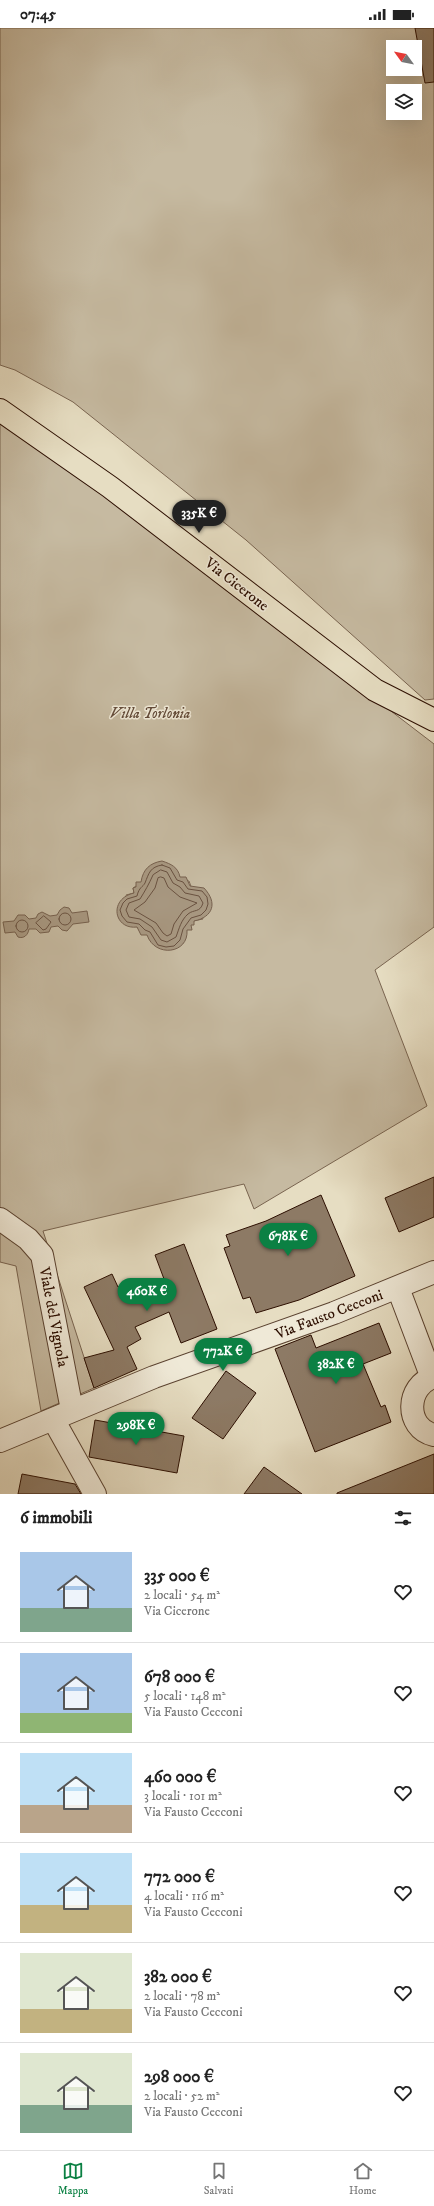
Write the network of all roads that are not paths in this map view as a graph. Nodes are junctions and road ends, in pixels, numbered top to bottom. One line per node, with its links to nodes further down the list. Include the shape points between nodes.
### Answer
1 (0, 410): 2 (main road, Via Cicerone, via 110,487 375,690)
2 (410, 708): 3 (main road, Via Cicerone); 4 (street)
3 (434, 720)
4 (434, 727)
5 (0, 1219): 9 (street, Viale del Vignola, via 28,1239 42,1255)
6 (434, 1272): 7 (street, Via Fausto Cecconi)
7 (398, 1288): 8 (street); 9 (street, Via Fausto Cecconi, via 283,1332 154,1376)
8 (433, 1378): 11 (street, via 416,1390 412,1410 421,1428)
9 (72, 1410): 10 (street, Via Fausto Cecconi)
10 (52, 1419): 12 (street, Via Fausto Cecconi); 13 (street)
11 (434, 1435)
12 (0, 1441)
13 (95, 1494)

